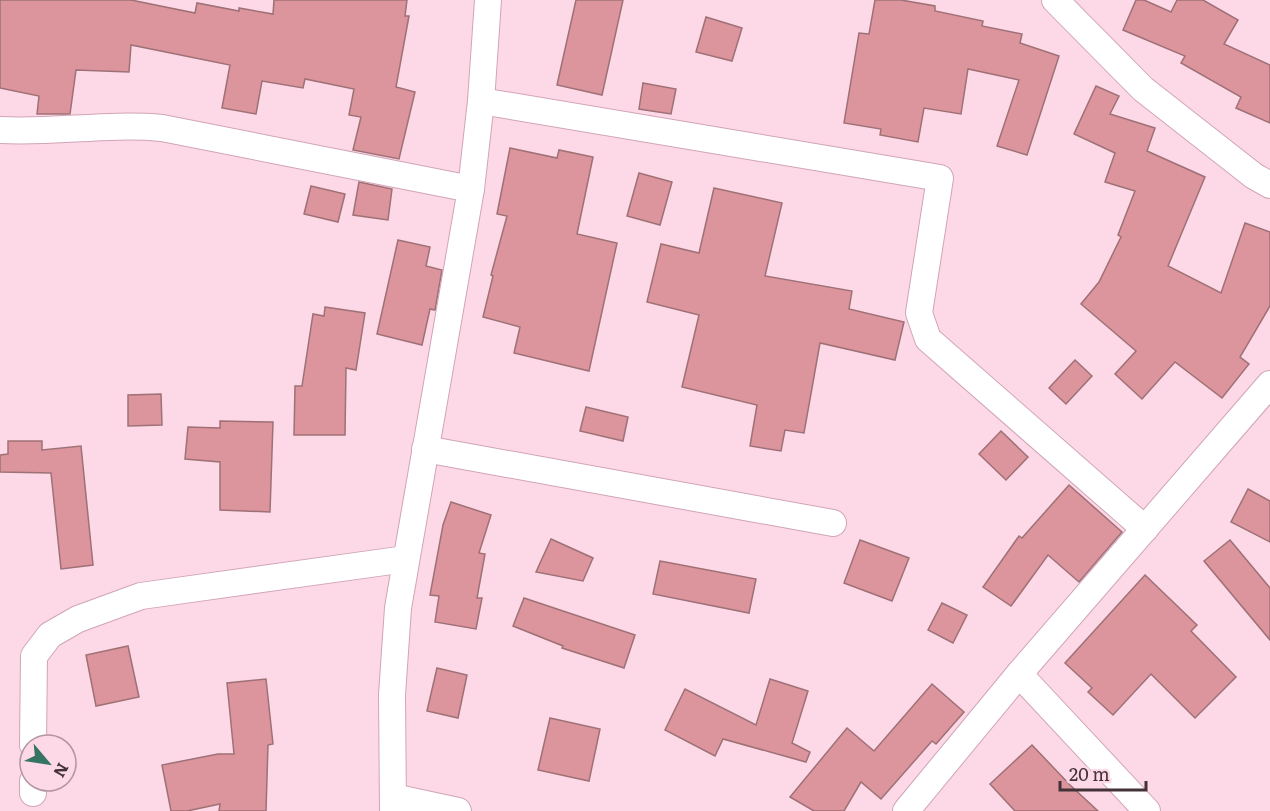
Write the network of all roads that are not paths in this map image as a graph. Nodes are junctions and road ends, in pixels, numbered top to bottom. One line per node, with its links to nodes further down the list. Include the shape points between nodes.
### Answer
1 (488, 0): 3 (street)
2 (1055, 0): 5 (street, via 1143,89 1254,177)
3 (481, 101): 6 (street); 10 (street, via 940,178 919,313 928,339)
4 (0, 130): 6 (street, via 125,124 162,128)
5 (1270, 185)
6 (471, 189): 8 (street)
7 (1270, 384): 10 (street)
8 (425, 449): 9 (street); 11 (street)
9 (833, 523)
10 (1145, 529): 12 (street)
11 (406, 559): 13 (street, via 141,596 78,619 50,635 34,656); 14 (street, via 392,695)
12 (1019, 674): 16 (street); 17 (street)
13 (33, 733)
14 (393, 804): 15 (street)
15 (458, 811)
16 (906, 811)
17 (1146, 811)

